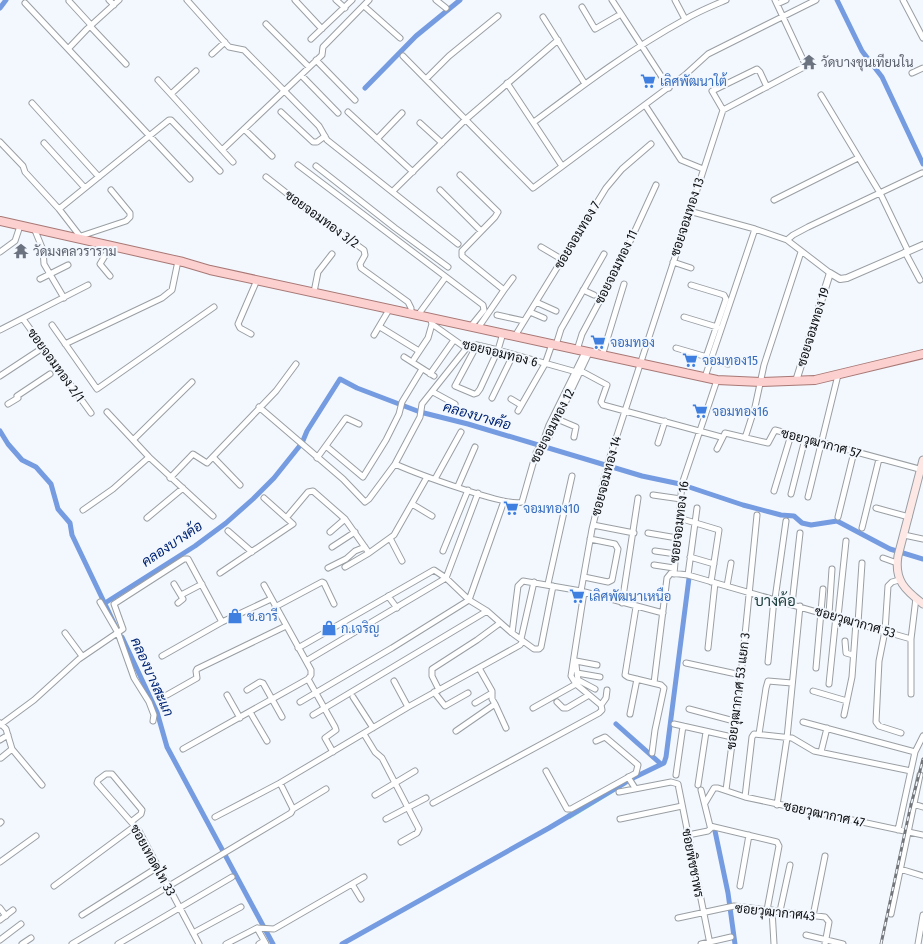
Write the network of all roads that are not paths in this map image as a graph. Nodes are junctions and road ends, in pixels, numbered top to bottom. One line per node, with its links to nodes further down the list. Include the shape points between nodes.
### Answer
1 (109, 0): 18 (street)
2 (119, 0): 18 (street)
3 (187, 0): 35 (street)
4 (295, 0): 30 (street)
5 (336, 0): 21 (street)
6 (352, 0): 21 (street)
7 (369, 0): 19 (street)
8 (436, 0): 22 (street)
9 (612, 0): 23 (street)
10 (675, 0): 27 (street)
11 (726, 0): 27 (street)
12 (786, 0): 16 (street)
13 (816, 0): 25 (street)
14 (902, 0): 32 (street)
15 (70, 1): 29 (street)
16 (776, 2): 25 (street)
17 (25, 3): 37 (street)
18 (114, 5): 29 (street)
19 (364, 6): 31 (street); 40 (street, via 323,47 322,54)
20 (582, 7): 23 (street, via 595,30)
21 (344, 8): 30 (street)
22 (446, 8)
23 (621, 14): 36 (street)
24 (498, 16): 47 (street, via 449,56)
25 (783, 16): 51 (street, via 806,66); 52 (street, via 708,54)
26 (543, 18): 34 (street)
27 (685, 19): 36 (street)
28 (266, 24): 42 (street)
29 (91, 26): 37 (street); 41 (street)
30 (322, 29): 33 (street)
31 (400, 38)
32 (923, 38)
33 (311, 39)
34 (558, 40): 49 (street); 50 (street)
35 (225, 42): 38 (street); 53 (street, via 229,47 244,50)
36 (642, 46): 50 (street); 52 (street)
37 (68, 49): 68 (street)
38 (212, 54)
39 (403, 56): 47 (street)
40 (316, 60): 42 (street); 56 (street)
41 (126, 64)
42 (309, 67): 46 (street)
43 (923, 68): 45 (street)
44 (196, 71): 54 (street)
45 (912, 73)
46 (301, 75): 53 (street); 62 (street)
47 (426, 79): 64 (street)
48 (158, 80): 54 (street)
49 (507, 83): 64 (street); 66 (street)
50 (585, 84): 66 (street)
51 (767, 87): 59 (street); 59 (street, via 757,69 736,78 712,91)
52 (669, 88): 58 (street)
53 (284, 92): 67 (street); 69 (street, via 319,126)
54 (171, 94): 75 (street)
55 (820, 95): 77 (street)
56 (355, 100)
57 (32, 104): 87 (street)
58 (645, 105): 81 (street); 82 (street, ซอยจอมทอง 13, via 681,160)
59 (723, 110): 82 (street)
60 (281, 112): 69 (street, via 313,142)
61 (348, 112): 70 (street)
62 (338, 113)
63 (402, 113): 70 (street)
64 (465, 120): 73 (street); 81 (street, via 532,187)
65 (420, 122): 73 (street)
66 (534, 122): 81 (street)
67 (244, 129): 75 (street); 76 (street)
68 (151, 136): 83 (street, via 171,120); 87 (street); 89 (street)
69 (325, 136): 94 (street)
70 (377, 139): 84 (street)
71 (0, 142): 97 (street)
72 (44, 143): 91 (street)
73 (442, 143): 84 (street)
74 (651, 144): 117 (street, ซอยจอมทอง 7, via 622,169 606,188)
75 (222, 150): 78 (street)
76 (272, 156)
77 (858, 158): 95 (street); 96 (street)
78 (233, 162)
79 (298, 165): 105 (street)
80 (316, 166): 102 (street)
81 (562, 166)
82 (703, 169): 98 (street, ซอยจอมทอง 13)
83 (220, 171)
84 (413, 172): 94 (street)
85 (922, 173): 95 (street)
86 (460, 175): 104 (street, via 498,212)
87 (99, 177): 91 (street)
88 (266, 177): 144 (street, ซอยจอมทอง 3/2, via 364,250 361,268 408,302)
89 (190, 179)
90 (656, 185): 169 (street, ซอยจอมทอง 11, via 621,261 582,334)
91 (85, 188): 97 (street)
92 (111, 190): 106 (street, via 130,213 130,217 126,221)
93 (440, 190): 104 (street)
94 (393, 192): 108 (street)
95 (880, 193): 107 (street, via 808,227); 114 (street)
96 (774, 200)
97 (59, 208): 106 (street)
98 (690, 211): 103 (street); 119 (street, ซอยจอมทอง 13)
99 (0, 221): 100 (main road)
100 (20, 226): 101 (main road); 112 (street, via 15,241)
101 (34, 228): 106 (main road); 123 (street, via 43,250 44,264)
102 (396, 228): 105 (street); 121 (street)
103 (755, 229): 107 (street); 174 (street)
104 (481, 231): 134 (street, via 462,254)
105 (390, 235): 126 (street)
106 (82, 238): 110 (main road)
107 (787, 240): 113 (street)
108 (458, 244)
109 (923, 244): 114 (street)
110 (111, 246): 118 (main road); 125 (street, via 100,264)
111 (541, 247): 117 (street)
112 (0, 252)
113 (800, 252): 124 (street); 189 (street, via 764,365)
114 (906, 252): 124 (street, via 843,279); 130 (street)
115 (332, 254): 136 (street, via 318,272)
116 (604, 254): 135 (street)
117 (563, 260): 139 (street, ซอยจอมทอง 7)
118 (178, 261): 129 (main road); 161 (street, via 172,290 162,298)
119 (673, 262): 122 (street); 178 (street, ซอยจอมทอง 13)
120 (68, 265): 123 (street)
121 (448, 267)
122 (691, 268)
123 (50, 273): 128 (street); 138 (street)
124 (830, 273): 187 (street, ซอยจอมทอง 19)
125 (110, 276)
126 (445, 278): 144 (street); 153 (street, via 484,307)
127 (512, 278): 134 (street)
128 (40, 279)
129 (257, 280): 136 (main road); 157 (street, via 238,324)
130 (920, 280)
131 (624, 284): 172 (street)
132 (88, 285): 138 (street, ซอยจอมทอง 2/1)
133 (691, 285): 154 (street, via 725,297 726,302)
134 (504, 290): 153 (street)
135 (583, 290): 137 (street); 162 (street)
136 (314, 292): 141 (main road)
137 (594, 295)
138 (64, 298): 148 (street, ซอยจอมทอง 2/1)
139 (536, 302): 142 (street); 143 (street, ซอยจอมทอง 7)
140 (214, 307): 161 (street, via 98,388 95,388)
141 (390, 308): 144 (main road); 152 (street)
142 (556, 311)
143 (530, 312): 146 (street); 150 (street, ซอยจอมทอง 7)
144 (415, 314): 149 (main road)
145 (497, 315): 150 (street)
146 (544, 318)
147 (684, 318): 154 (street)
148 (23, 319): 155 (street); 165 (street, ซอยจอมทอง 2/1)
149 (431, 321): 153 (main road); 160 (street, ซอยจอมทอง 6); 168 (street, via 428,338)
150 (524, 322): 159 (street, ซอยจอมทอง 7)
151 (52, 326): 161 (street)
152 (380, 327): 158 (street); 168 (street)
153 (475, 327): 156 (main road)
154 (717, 327): 174 (street)
155 (0, 330)
156 (503, 333): 159 (main road); 167 (street)
157 (251, 334)
158 (374, 335)
159 (515, 336): 162 (main road)
160 (454, 340): 163 (street, ซอยจอมทอง 6, via 463,346); 180 (street, via 432,375)
161 (65, 344)
162 (554, 344): 169 (main road); 177 (street)
163 (469, 345): 164 (street, ซอยจอมทอง 6); 190 (street, via 450,367)
164 (477, 345): 167 (street, ซอยจอมทอง 6); 167 (street, via 456,383 456,387 474,394 477,393)
165 (44, 347): 184 (street); 199 (street, ซอยจอมทอง 2/1)
166 (676, 348): 174 (street)
167 (498, 350): 170 (street, ซอยจอมทอง 6)
168 (419, 351): 175 (street)
169 (584, 352): 172 (main road); 181 (street, ซอยจอมทอง 12)
170 (513, 354): 177 (street, ซอยจอมทอง 6); 191 (street)
171 (923, 354): 183 (main road)
172 (602, 356): 178 (main road)
173 (404, 357): 180 (street)
174 (708, 358): 179 (street); 185 (street)
175 (414, 359)
176 (296, 364): 196 (street, via 276,391)
177 (545, 364): 181 (street, ซอยจอมทอง 6); 195 (street)
178 (640, 364): 185 (main road); 197 (street, ซอยจอมทอง 14)
179 (728, 364)
180 (422, 369): 215 (street, via 401,404 386,440 363,477)
181 (579, 372): 197 (street, ซอยจอมทอง 6, via 607,384 601,404); 201 (street, ซอยจอมทอง 12); 214 (street, via 549,425)
182 (50, 374): 193 (street)
183 (838, 375): 187 (main road); 213 (street)
184 (0, 376)
185 (705, 378): 186 (main road)
186 (717, 380): 189 (main road); 204 (street, ซอยจอมทอง 16)
187 (796, 381): 189 (main road)
188 (192, 382): 211 (street)
189 (761, 382): 209 (street)
190 (434, 392): 194 (street); 224 (street, via 422,404)
191 (492, 398)
192 (511, 399): 195 (street)
193 (8, 404)
194 (455, 404)
195 (521, 405): 198 (street)
196 (259, 407): 220 (street); 221 (street)
197 (624, 410): 202 (street); 258 (street, ซอยจอมทอง 14)
198 (518, 411)
199 (91, 412)
200 (107, 412): 211 (street)
201 (557, 419): 207 (street, via 576,427); 214 (street, ซอยจอมทอง 12, via 549,437)
202 (665, 421): 204 (street); 212 (street)
203 (359, 424): 215 (street, via 346,417)
204 (700, 431): 208 (street); 241 (street, ซอยจอมทอง 16, via 682,484)
205 (461, 432): 229 (street)
206 (791, 435): 209 (street, ซอยวุฒากาศ 57, via 775,430 768,443); 210 (street, ซอยวุฒากาศ 57); 234 (street)
207 (574, 437)
208 (721, 437): 209 (street, ซอยวุฒากาศ 57, via 725,433); 217 (street)
209 (745, 438)
210 (805, 439): 213 (street, ซอยวุฒากาศ 57); 236 (street)
211 (133, 440): 219 (street)
212 (658, 443)
213 (822, 443): 218 (street, ซอยวุฒากาศ 57); 238 (street)
214 (542, 444): 242 (street, ซอยจอมทอง 12, via 536,453 522,502)
215 (326, 446): 221 (street)
216 (475, 447): 231 (street)
217 (717, 449)
218 (854, 452): 222 (street, ซอยวุฒากาศ 57); 251 (street)
219 (149, 457): 228 (street); 246 (street, via 113,489)
220 (213, 457): 228 (street, via 206,464 193,454); 230 (street)
221 (318, 458): 224 (street, via 366,502)
222 (879, 458): 225 (street, ซอยวุฒากาศ 57, via 907,468); 259 (street)
223 (923, 460): 225 (main road)
224 (395, 464): 227 (street)
225 (922, 470): 252 (main road)
226 (572, 476): 300 (street)
227 (427, 477): 229 (street); 243 (street)
228 (170, 478): 232 (street)
229 (435, 479): 231 (street)
230 (240, 485)
231 (458, 486): 233 (street)
232 (183, 488): 248 (street); 253 (street)
233 (468, 490): 235 (street); 274 (street)
234 (774, 490)
235 (478, 493): 242 (street); 293 (street)
236 (791, 494)
237 (653, 495): 241 (street)
238 (808, 497)
239 (264, 498): 250 (street)
240 (638, 498): 263 (street)
241 (681, 499): 254 (street, ซอยจอมทอง 16)
242 (504, 501): 310 (street)
243 (412, 504): 249 (street); 267 (street, via 402,524)
244 (697, 508): 257 (street)
245 (876, 508): 252 (street)
246 (83, 510)
247 (757, 515): 304 (street, ซอยวุฒากาศ 53 แยก 3)
248 (213, 516)
249 (432, 516)
250 (287, 517): 255 (street, via 311,490 327,501); 276 (street, via 293,524)
251 (838, 517)
252 (908, 517): 266 (main road)
253 (147, 518)
254 (679, 518): 257 (street); 268 (street, ซอยจอมทอง 16)
255 (345, 519): 261 (street); 262 (street)
256 (786, 521): 309 (street)
257 (695, 522): 279 (street); 284 (street, via 719,530)
258 (593, 525): 263 (street); 269 (street, ซอยจอมทอง 14)
259 (862, 528)
260 (228, 531): 276 (street)
261 (330, 532)
262 (355, 532): 272 (street); 273 (street)
263 (634, 533): 313 (street)
264 (648, 533): 268 (street)
265 (800, 533): 315 (street)
266 (904, 535): 270 (street); 278 (main road)
267 (390, 538): 273 (street); 281 (street)
268 (677, 538): 277 (street, ซอยจอมทอง 16)
269 (590, 539): 292 (street, ซอยจอมทอง 14); 292 (street, via 615,544 618,549 612,580 608,582)
270 (923, 539)
271 (846, 541): 325 (street)
272 (332, 546)
273 (367, 550): 286 (street); 287 (street, via 355,551)
274 (443, 551)
275 (655, 551): 277 (street)
276 (252, 552): 290 (street)
277 (676, 554): 289 (street, ซอยจอมทอง 16)
278 (898, 556): 280 (street); 294 (main road)
279 (690, 557): 284 (street); 291 (street)
280 (883, 558)
281 (402, 561)
282 (731, 563): 301 (street)
283 (862, 563): 328 (street)
284 (714, 564): 296 (street)
285 (654, 565): 289 (street, ซอยวุฒากาศ 53)
286 (345, 567)
287 (328, 568)
288 (832, 569): 324 (street)
289 (674, 571): 291 (street, ซอยวุฒากาศ 53); 323 (street, via 667,578)
290 (220, 573)
291 (688, 575): 296 (street, ซอยวุฒากาศ 53)
292 (584, 577): 303 (street, ซอยจอมทอง 14)
293 (446, 578): 306 (street, via 434,570); 310 (street); 320 (street)
294 (899, 580): 307 (main road); 332 (street, via 888,586)
295 (534, 582): 300 (street); 334 (street, via 523,581 518,586); 337 (street)
296 (713, 582): 301 (street, ซอยวุฒากาศ 53); 340 (street)
297 (174, 584): 305 (street)
298 (202, 584): 305 (street); 326 (street); 331 (street, via 188,559 184,559 114,604)
299 (264, 585): 308 (street)
300 (550, 585): 303 (street); 337 (street, via 541,647 534,649)
301 (727, 586): 304 (street, ซอยวุฒากาศ 53)
302 (823, 589): 322 (street)
303 (583, 592): 313 (street); 341 (street, ซอยจอมทอง 14)
304 (749, 592): 309 (street, ซอยวุฒากาศ 53); 353 (street, ซอยวุฒากาศ 53 แยก 3)
305 (181, 596): 312 (street, via 183,600)
306 (388, 596): 320 (street); 329 (street)
307 (916, 598): 316 (main road); 336 (street, ซอยวุฒากาศ 53)
308 (271, 599): 318 (street); 326 (street)
309 (774, 599): 315 (street, ซอยวุฒากาศ 53); 347 (street)
310 (469, 600): 321 (street); 367 (street)
311 (100, 602): 331 (street)
312 (178, 602)
313 (622, 603): 319 (street)
314 (334, 604): 318 (street, via 322,582)
315 (792, 604): 317 (street, ซอยวุฒากาศ 53)
316 (923, 604)
317 (800, 606): 322 (street, ซอยวุฒากาศ 53); 359 (street)
318 (275, 607): 330 (street)
319 (636, 607): 323 (street); 356 (street, via 625,675)
320 (397, 608): 335 (street)
321 (487, 611): 327 (street); 382 (street)
322 (821, 612): 324 (street, ซอยวุฒากาศ 53); 351 (street)
323 (662, 613): 358 (street)
324 (829, 614): 325 (street, ซอยวุฒากาศ 53)
325 (837, 616): 328 (street, ซอยวุฒากาศ 53); 361 (street)
326 (222, 622): 344 (street)
327 (500, 622): 334 (street); 365 (street, via 432,670)
328 (857, 622): 332 (street, ซอยวุฒากาศ 53); 342 (street)
329 (342, 623): 335 (street); 339 (street)
330 (286, 626): 339 (street); 371 (street, via 197,669 197,678)
331 (120, 631): 343 (street); 393 (street, via 134,678 154,715)
332 (885, 631): 336 (street, ซอยวุฒากาศ 53); 403 (street, via 880,661 876,722 879,726)
333 (64, 633): 343 (street)
334 (512, 633): 337 (street)
335 (350, 635): 345 (street)
336 (911, 639): 370 (street)
337 (522, 640): 350 (street)
338 (846, 641): 342 (street, via 846,653)
339 (298, 648): 345 (street)
340 (708, 648)
341 (574, 654): 346 (street); 360 (street, ซอยจอมทอง 14, via 571,676)
342 (853, 655): 376 (street)
343 (82, 656): 395 (street, via 34,700)
344 (162, 656)
345 (306, 661): 355 (street, via 311,670)
346 (576, 661): 349 (street); 352 (street)
347 (768, 662)
348 (686, 663): 353 (street)
349 (598, 665)
350 (479, 668): 365 (street); 369 (street)
351 (816, 668)
352 (577, 673): 354 (street); 362 (street, via 578,680)
353 (741, 675): 392 (street, ซอยวุฒากาศ 53 แยก 3)
354 (600, 677)
355 (308, 679): 367 (street); 375 (street)
356 (637, 679): 358 (street); 387 (street)
357 (394, 681): 383 (street)
358 (654, 683): 418 (street, via 664,688)
359 (792, 683): 405 (street, via 768,681); 409 (street)
360 (576, 684): 373 (street); 384 (street)
361 (829, 684)
362 (595, 689)
363 (247, 690): 375 (street, via 262,682)
364 (607, 690): 381 (street, via 606,698)
365 (437, 691): 368 (street, via 445,706); 383 (street)
366 (813, 691): 376 (street)
367 (315, 693): 377 (street); 382 (street)
368 (468, 693)
369 (492, 693): 379 (street); 380 (street)
370 (912, 694)
371 (167, 695)
372 (227, 695): 391 (street)
373 (589, 695): 378 (street, via 567,708 563,708); 381 (street)
374 (353, 698): 398 (street)
375 (273, 699): 386 (street); 390 (street)
376 (847, 701): 389 (street)
377 (300, 702)
378 (557, 702)
379 (475, 703)
380 (495, 704): 399 (street); 401 (street)
381 (601, 705): 438 (street, via 602,710 599,713)
382 (324, 707): 388 (street); 415 (street, via 336,728 325,738)
383 (408, 707): 398 (street)
384 (533, 708)
385 (689, 709): 392 (street)
386 (250, 712): 391 (street); 412 (street)
387 (630, 714)
388 (313, 715)
389 (844, 715)
390 (282, 717)
391 (240, 718): 414 (street)
392 (734, 721): 408 (street, ซอยวุฒากาศ 53 แยก 3)
393 (153, 722)
394 (803, 722): 400 (street)
395 (0, 724): 406 (street)
396 (674, 724): 397 (street)
397 (682, 726): 402 (street); 423 (street)
398 (373, 728): 404 (street)
399 (506, 728)
400 (827, 728): 416 (street); 417 (street)
401 (456, 731)
402 (706, 732): 408 (street); 429 (street)
403 (901, 733)
404 (364, 734): 415 (street); 427 (street)
405 (759, 734): 409 (street); 436 (street, via 752,737)
406 (8, 735): 410 (street); 413 (street)
407 (923, 736): 417 (street)
408 (732, 737): 433 (street, ซอยวุฒากาศ 53 แยก 3)
409 (787, 738): 416 (street); 441 (street)
410 (0, 740)
411 (596, 740): 425 (street, via 605,737 638,765 636,773)
412 (267, 741)
413 (12, 749): 419 (street); 428 (street)
414 (183, 749)
415 (333, 752): 426 (street)
416 (821, 752): 422 (street)
417 (915, 752): 422 (street)
418 (652, 753)
419 (1, 758)
420 (415, 771): 427 (street)
421 (546, 771): 425 (street, via 567,809)
422 (911, 771): 451 (street)
423 (676, 775)
424 (920, 775): 440 (street)
425 (628, 777): 430 (street)
426 (280, 782): 445 (street); 446 (street)
427 (396, 783): 435 (street); 443 (street)
428 (42, 785)
429 (698, 785)
430 (634, 788): 434 (street); 442 (street, ซอยพิชชาพร, via 676,782 680,788)
431 (326, 789): 445 (street)
432 (701, 790): 439 (street)
433 (726, 790): 436 (street, ซอยวุฒากาศ 47); 439 (street, via 714,788)
434 (619, 792)
435 (375, 794)
436 (745, 797): 441 (street, ซอยวุฒากาศ 47)
437 (426, 798): 443 (street)
438 (433, 803)
439 (705, 803): 450 (street)
440 (913, 804): 444 (street); 452 (street)
441 (777, 805): 451 (street, ซอยวุฒากาศ 47)
442 (682, 806): 448 (street); 453 (street, ซอยพิชชาพร)
443 (408, 807): 447 (street); 457 (street, via 419,830)
444 (923, 807)
445 (293, 809): 468 (street, via 291,813)
446 (215, 817)
447 (386, 819)
448 (620, 819)
449 (134, 824): 449 (street, ซอยเทอดไท 33, via 98,783 106,774 112,774 142,810); 461 (street, ซอยเทอดไท 33); 467 (street)
450 (710, 826): 453 (street, via 708,831); 454 (street)
451 (898, 830): 452 (street, ซอยวุฒากาศ 47)
452 (907, 832): 455 (street, ซอยวุฒากาศ 47); 462 (street)
453 (688, 835): 477 (street, ซอยพิชชาพร)
454 (749, 835): 469 (street); 475 (street, via 777,842 779,846)
455 (923, 835)
456 (36, 836): 459 (street)
457 (400, 842)
458 (824, 856): 481 (street)
459 (0, 862)
460 (790, 864): 476 (street)
461 (158, 867): 468 (street, ซอยเทอดไท 33); 479 (street)
462 (900, 869): 463 (street); 478 (street)
463 (923, 874)
464 (232, 876): 473 (street)
465 (364, 877): 466 (street)
466 (352, 884): 470 (street); 486 (street, via 270,930)
467 (54, 886)
468 (168, 886): 473 (street, ซอยเทอดไท 33); 497 (street)
469 (740, 886)
470 (361, 899)
471 (241, 907): 487 (street)
472 (0, 908): 480 (street)
473 (179, 908): 487 (street, ซอยเทอดไท 33); 498 (street)
474 (13, 910): 480 (street)
475 (769, 910): 476 (street, ซอยวุฒากาศ43); 477 (street, ซอยวุฒากาศ43, via 734,906); 503 (street)
476 (780, 911): 481 (street, ซอยวุฒากาศ43)
477 (703, 912): 483 (street, ซอยวุฒากาศ43); 495 (street, ซอยพิชชาพร)
478 (891, 914)
479 (82, 915)
480 (6, 916): 484 (street)
481 (813, 916): 494 (street, ซอยวุฒากาศ43, via 827,918 829,922)
482 (923, 916): 492 (street)
483 (678, 918)
484 (0, 920)
485 (21, 924): 491 (street)
486 (258, 928): 493 (street); 500 (street)
487 (193, 933): 499 (street, ซอยเทอดไท 33)
488 (806, 935): 494 (street)
489 (731, 937): 495 (street)
490 (31, 938): 496 (street)
491 (0, 940)
492 (920, 941)
493 (265, 942): 501 (street)
494 (825, 942): 504 (street, ซอยวุฒากาศ43)
495 (710, 943): 502 (street)
496 (22, 944)
497 (72, 944)
498 (118, 944)
499 (199, 944)
500 (226, 944)
501 (259, 944)
502 (701, 944)
503 (774, 944)
504 (843, 944)

